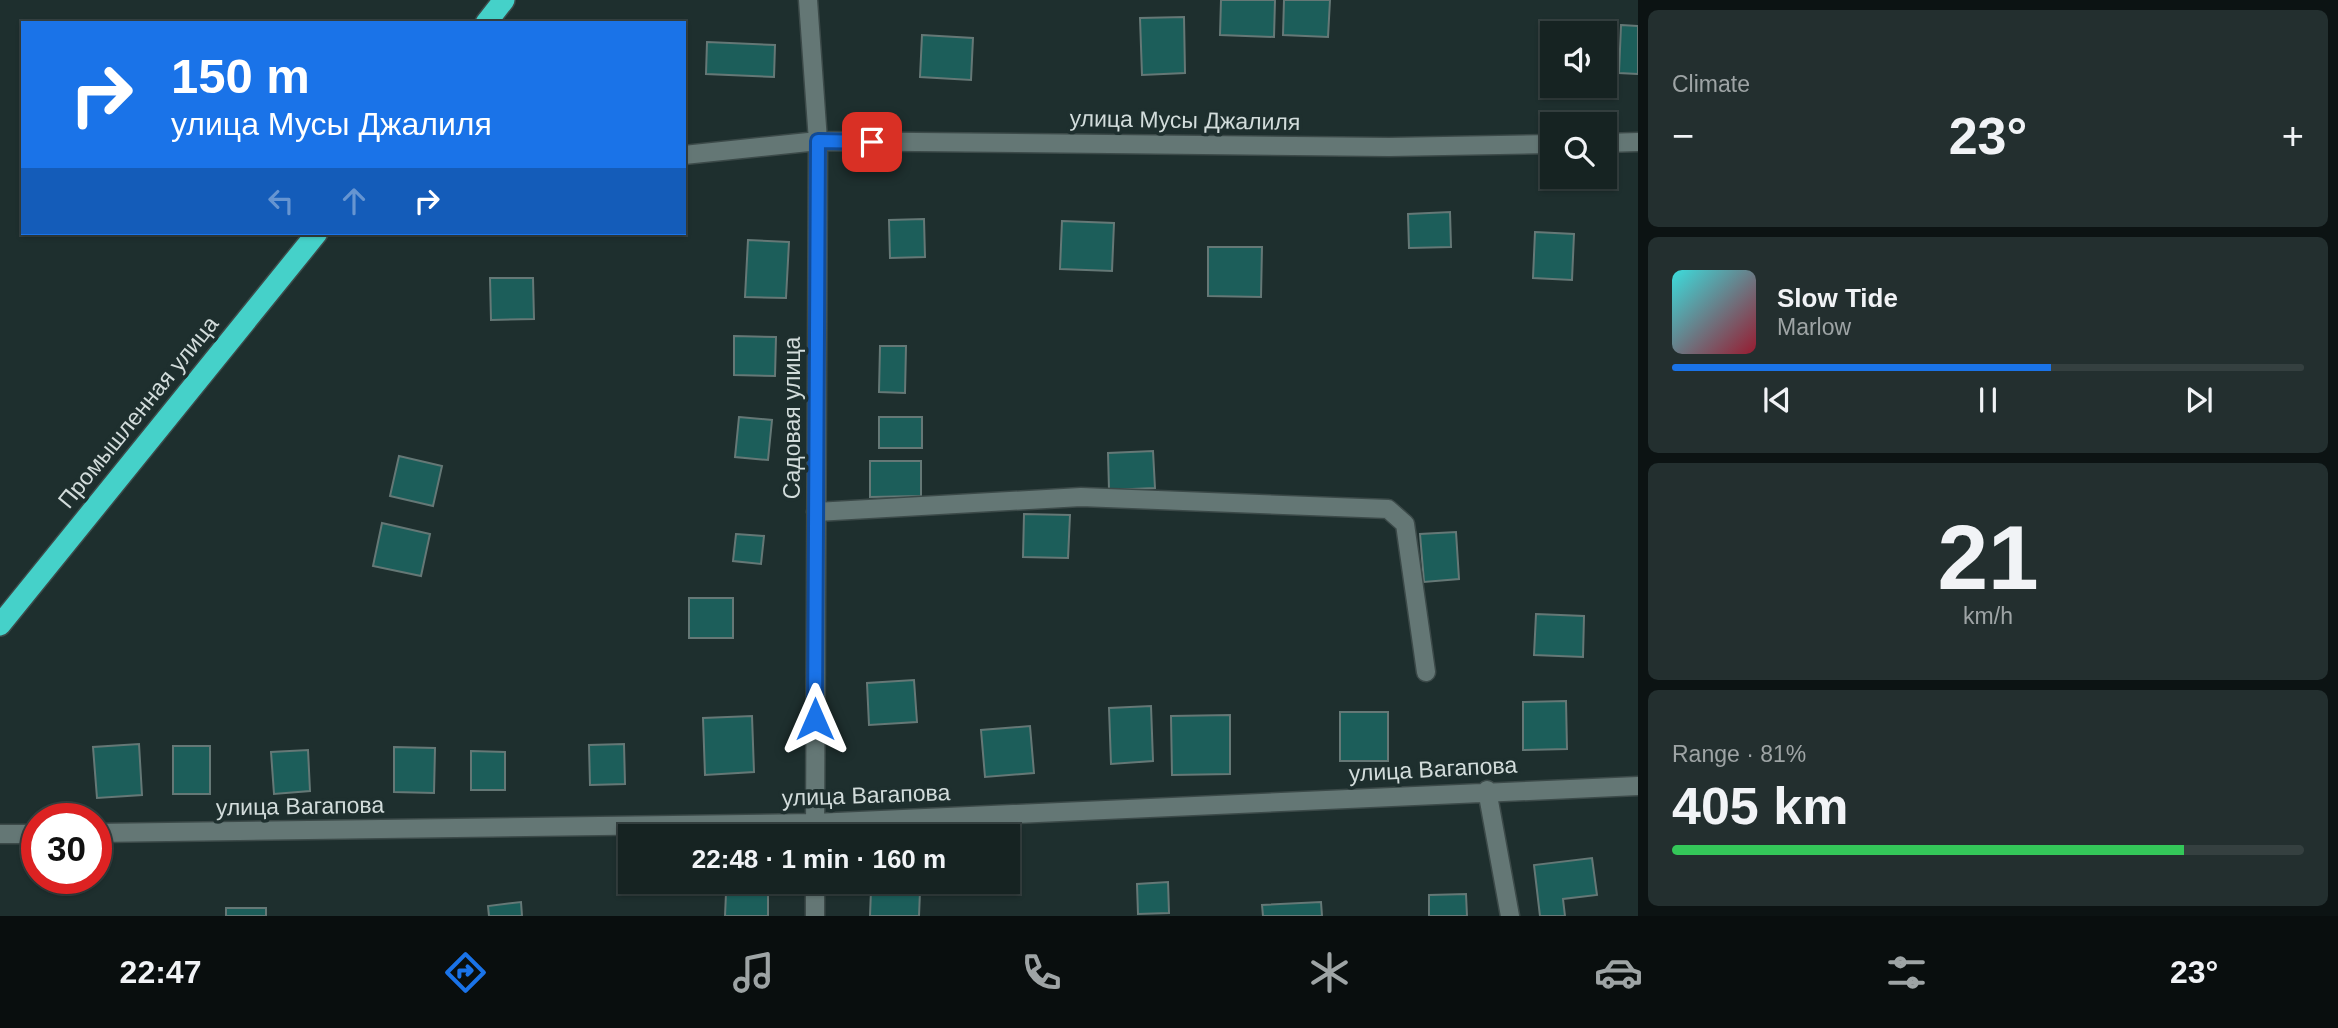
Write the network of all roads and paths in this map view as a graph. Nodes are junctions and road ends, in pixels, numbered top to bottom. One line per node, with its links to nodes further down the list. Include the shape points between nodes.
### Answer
1 (505, 0): 3 (highway)
2 (808, 0): 4 (street, Садовая улица)
3 (488, 21)
4 (818, 141): 7 (street, улица Мусы Джалиля); 8 (street, улица Мусы Джалиля); 10 (street, Садовая улица)
5 (1638, 142): 6 (street)
6 (1617, 143)
7 (1540, 144)
8 (686, 155)
9 (315, 235): 11 (highway, Промышленная улица)
10 (816, 512): 12 (street, via 1081,497 1388,509 1405,524); 15 (street, Садовая улица)
11 (0, 625)
12 (1426, 672)
13 (1638, 786): 14 (street, улица Вагапова)
14 (1487, 790): 16 (street, улица Вагапова); 23 (street)
15 (815, 824)
16 (916, 824)
17 (618, 831): 18 (street, улица Вагапова)
18 (112, 833)
19 (0, 834): 20 (street)
20 (21, 834)
21 (815, 894): 22 (street)
22 (815, 916)
23 (1510, 916)

